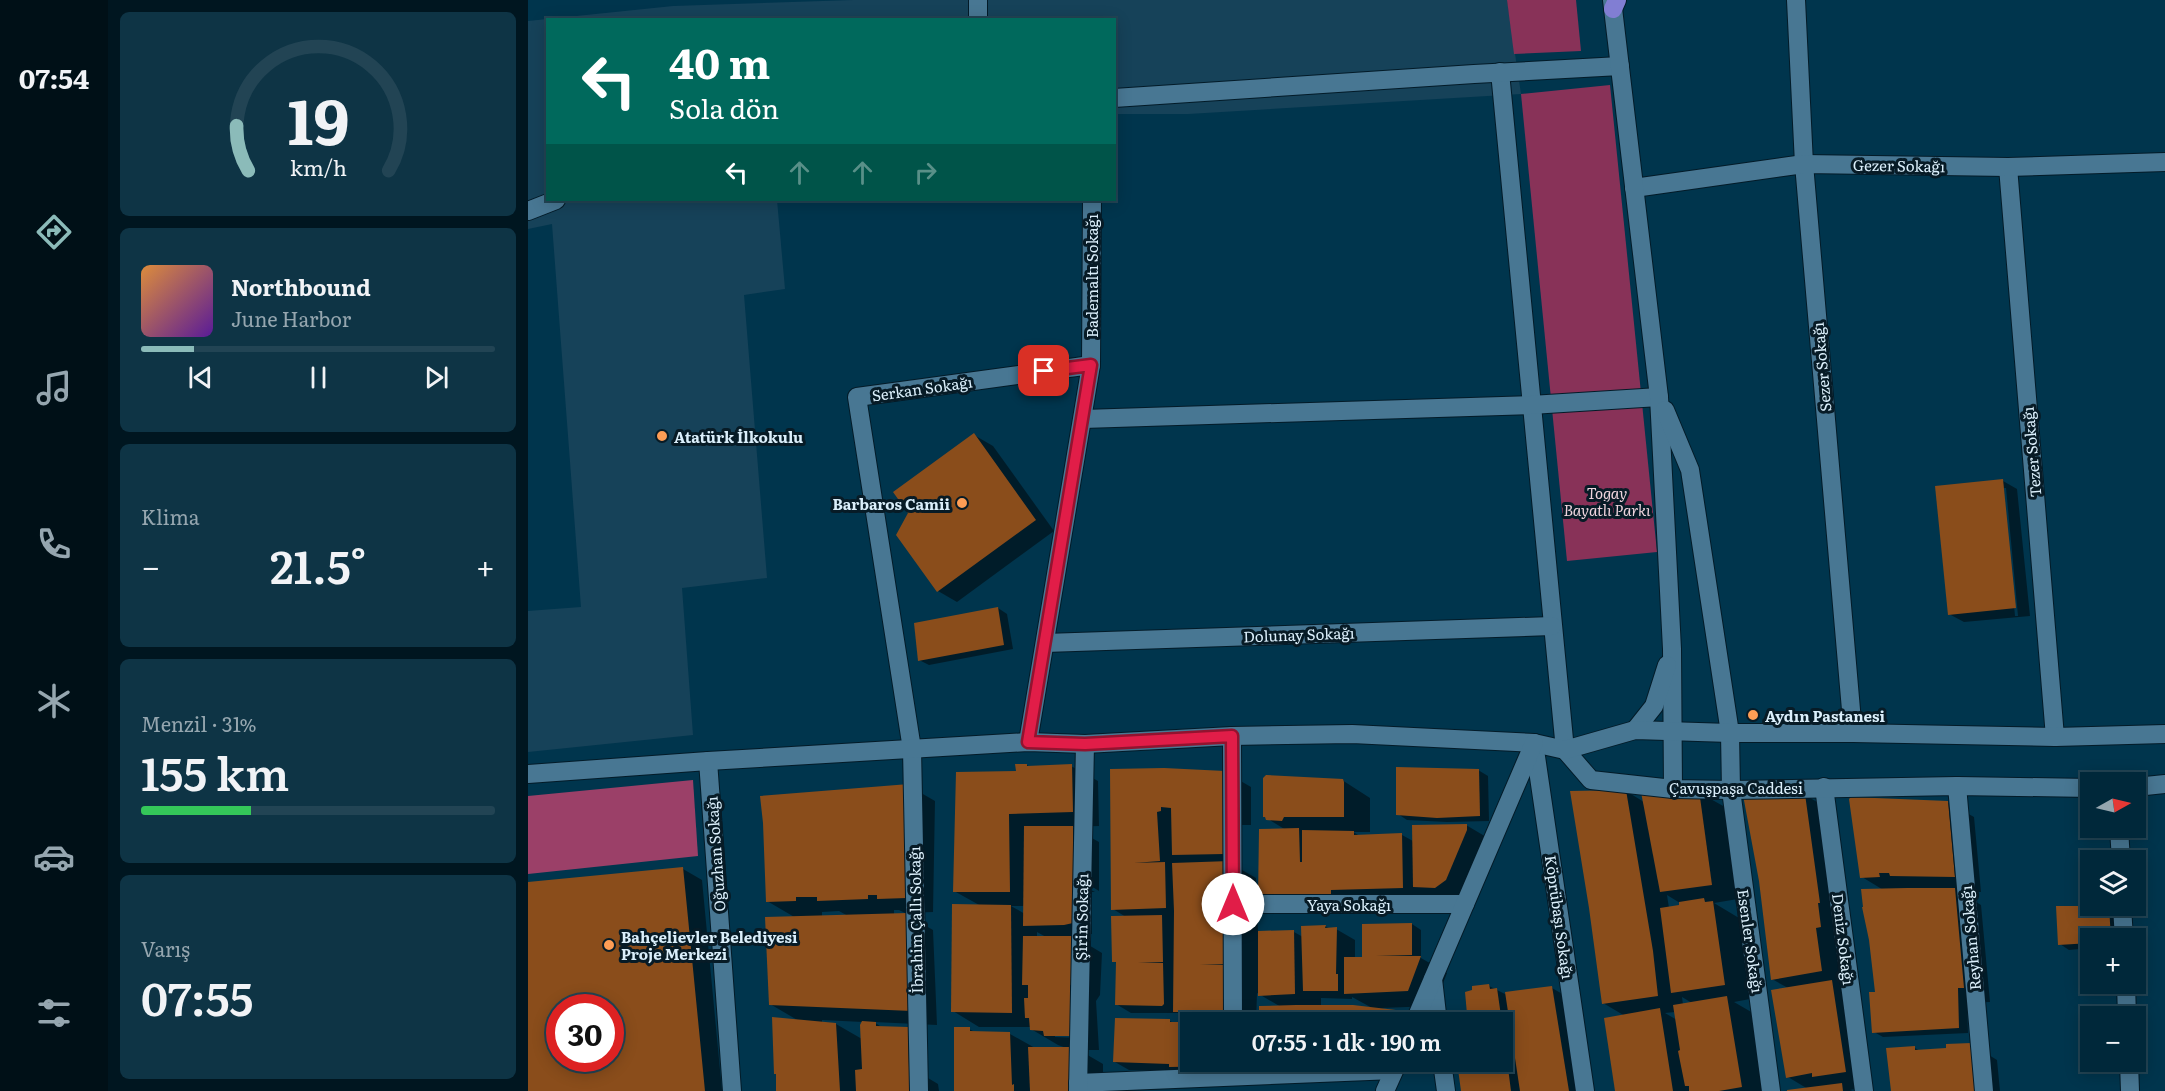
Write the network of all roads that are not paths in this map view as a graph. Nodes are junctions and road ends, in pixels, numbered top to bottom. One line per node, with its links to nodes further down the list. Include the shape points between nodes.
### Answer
1 (978, 0): 4 (street)
2 (1796, 0): 9 (street, Sezer Sokağı)
3 (1614, 3): 5 (street)
4 (978, 18)
5 (1620, 66): 6 (street); 11 (street)
6 (1500, 72): 7 (street); 17 (street)
7 (1116, 98)
8 (2165, 162): 10 (street, Gezer Sokağı)
9 (1804, 164): 10 (street, Gezer Sokağı); 11 (street, Gezer Sokağı); 25 (street, Sezer Sokağı)
10 (2008, 167): 28 (street, Tezer Sokağı)
11 (1634, 188): 16 (street)
12 (553, 201): 14 (street)
13 (1092, 201): 15 (street, Bademaltı Sokağı)
14 (528, 211)
15 (1091, 365): 18 (street, Bademaltı Sokağı); 32 (street, Serkan Sokağı, via 857,398)
16 (1659, 398): 17 (street); 21 (street); 24 (street, Esenler Sokağı, via 1690,470)
17 (1531, 405): 18 (street); 19 (street)
18 (1083, 419): 20 (street, Bademaltı Sokağı)
19 (1552, 626): 20 (street, Dolunay Sokağı); 33 (street)
20 (1045, 643): 29 (street, Bademaltı Sokağı)
21 (1672, 649): 22 (street, via 1654,706); 23 (street)
22 (1635, 730): 23 (street); 33 (street)
23 (1672, 731): 24 (street); 41 (street)
24 (1730, 733): 25 (street); 42 (street, Esenler Sokağı)
25 (1853, 733): 28 (street)
26 (2165, 734): 28 (street)
27 (1232, 736): 30 (street, via 1352,734); 31 (street); 43 (street)
28 (2055, 736)
29 (1028, 742): 31 (street); 32 (street)
30 (1534, 743): 33 (street); 44 (street); 58 (street, Köprübaşı Sokağı)
31 (1085, 744): 53 (street, Şirin Sokağı)
32 (912, 749): 34 (street); 55 (street, İbrahim Çallı Sokağı)
33 (1565, 750): 41 (street, Çavuşpaşa Caddesi, via 1591,780)
34 (708, 761): 35 (street); 54 (street, Oğuzhan Sokağı)
35 (528, 774)
36 (2165, 784): 38 (street)
37 (1957, 786): 39 (street, Çavuşpaşa Caddesi); 40 (street, Çavuşpaşa Caddesi); 61 (street, Reyhan Sokağı)
38 (2146, 786)
39 (1824, 787): 42 (street, Çavuşpaşa Caddesi); 60 (street, Deniz Sokağı)
40 (2080, 788)
41 (1673, 789): 42 (street, Çavuşpaşa Caddesi)
42 (1731, 790): 59 (street, Esenler Sokağı)
43 (1233, 904): 44 (street, Yaya Sokağı); 46 (street)
44 (1465, 904): 45 (street)
45 (1433, 979): 47 (street); 48 (street)
46 (1233, 1012)
47 (1419, 1012)
48 (1437, 1012)
49 (1207, 1072): 53 (street)
50 (1393, 1072): 56 (street)
51 (1443, 1072): 57 (street)
52 (2129, 1072): 62 (street)
53 (1078, 1087)
54 (732, 1091)
55 (918, 1091)
56 (1385, 1091)
57 (1446, 1091)
58 (1585, 1091)
59 (1771, 1091)
60 (1864, 1091)
61 (1984, 1091)
62 (2130, 1091)

